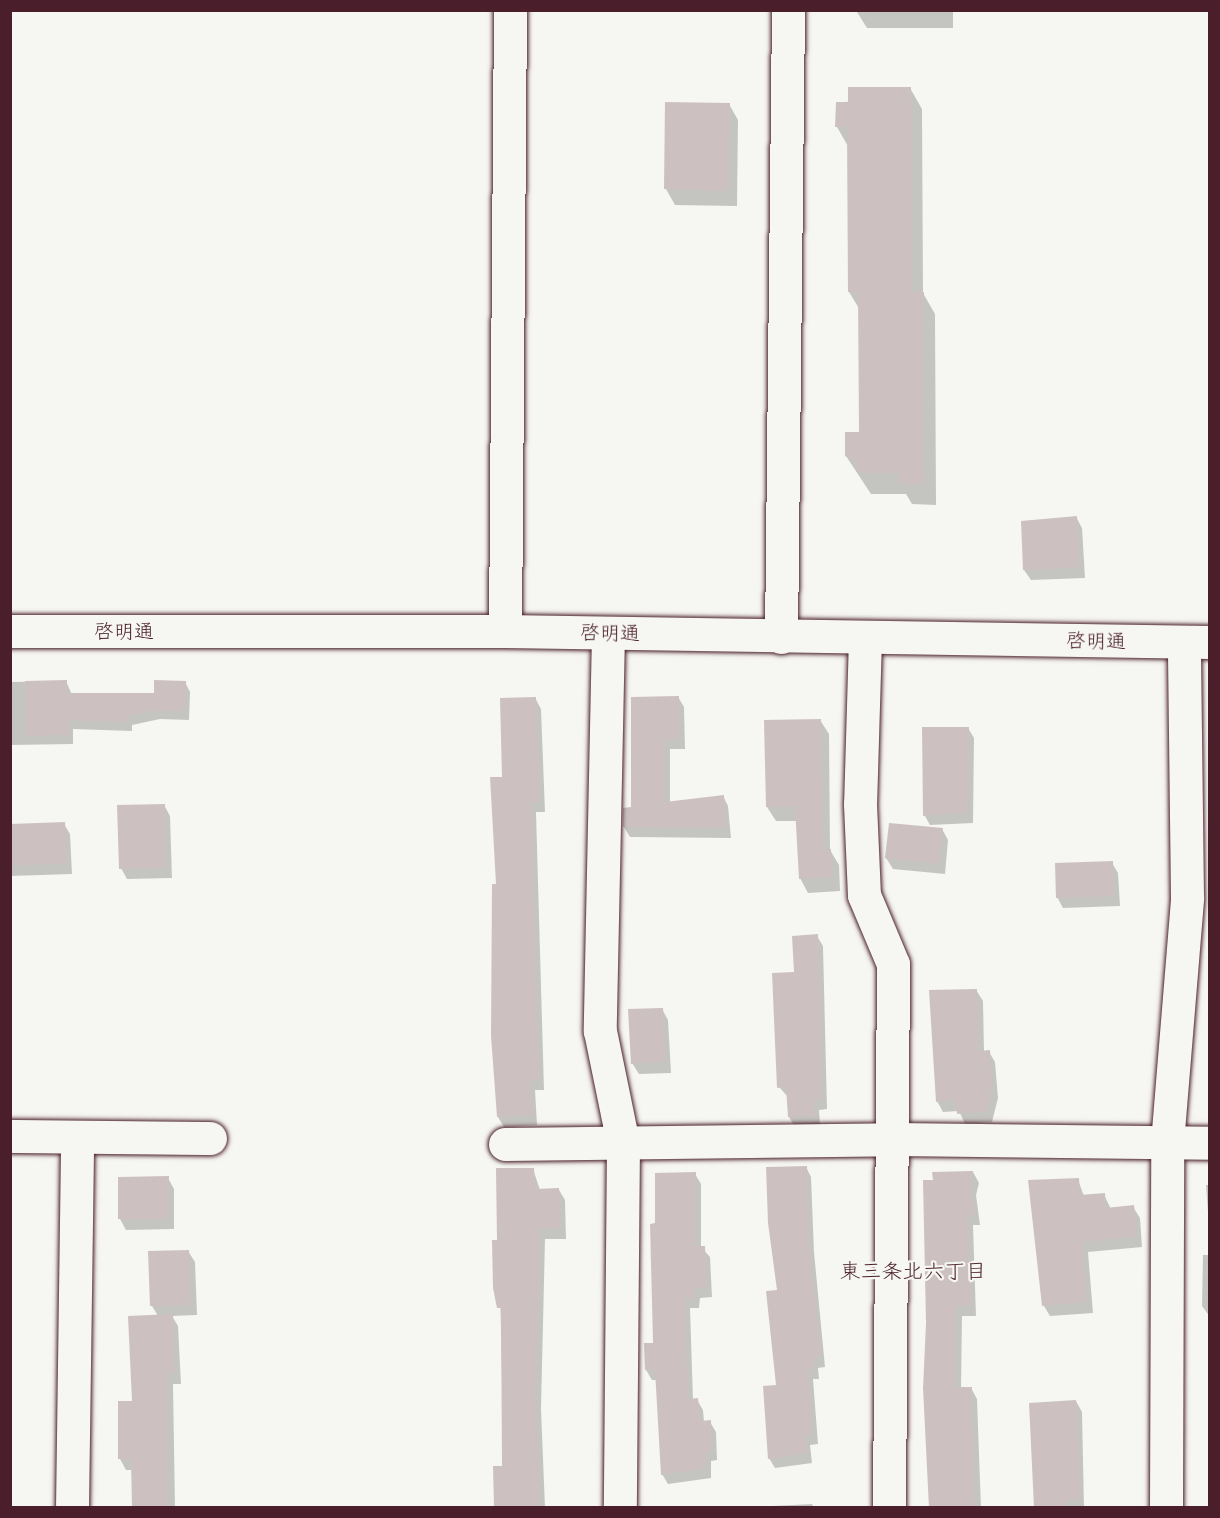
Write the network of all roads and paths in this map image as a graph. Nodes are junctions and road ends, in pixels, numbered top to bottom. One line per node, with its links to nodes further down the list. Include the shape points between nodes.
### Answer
1 (510, 10): 3 (street)
2 (788, 10): 6 (street)
3 (505, 631): 4 (street, 啓明通); 5 (street, 啓明通)
4 (10, 632)
5 (608, 633): 6 (street, 啓明通); 13 (street, via 600,1031)
6 (781, 637): 7 (street, 啓明通)
7 (865, 638): 8 (street, 啓明通); 12 (street, via 860,804 864,895 893,964)
8 (1197, 642): 14 (street, via 1186,898)
9 (10, 1136): 10 (street)
10 (77, 1138): 11 (street); 17 (street)
11 (210, 1138)
12 (894, 1139): 13 (street); 14 (street); 19 (street)
13 (623, 1143): 16 (street); 18 (street)
14 (1167, 1143): 15 (street); 20 (street)
15 (1209, 1143)
16 (505, 1144)
17 (72, 1508)
18 (620, 1508)
19 (889, 1508)
20 (1166, 1508)

